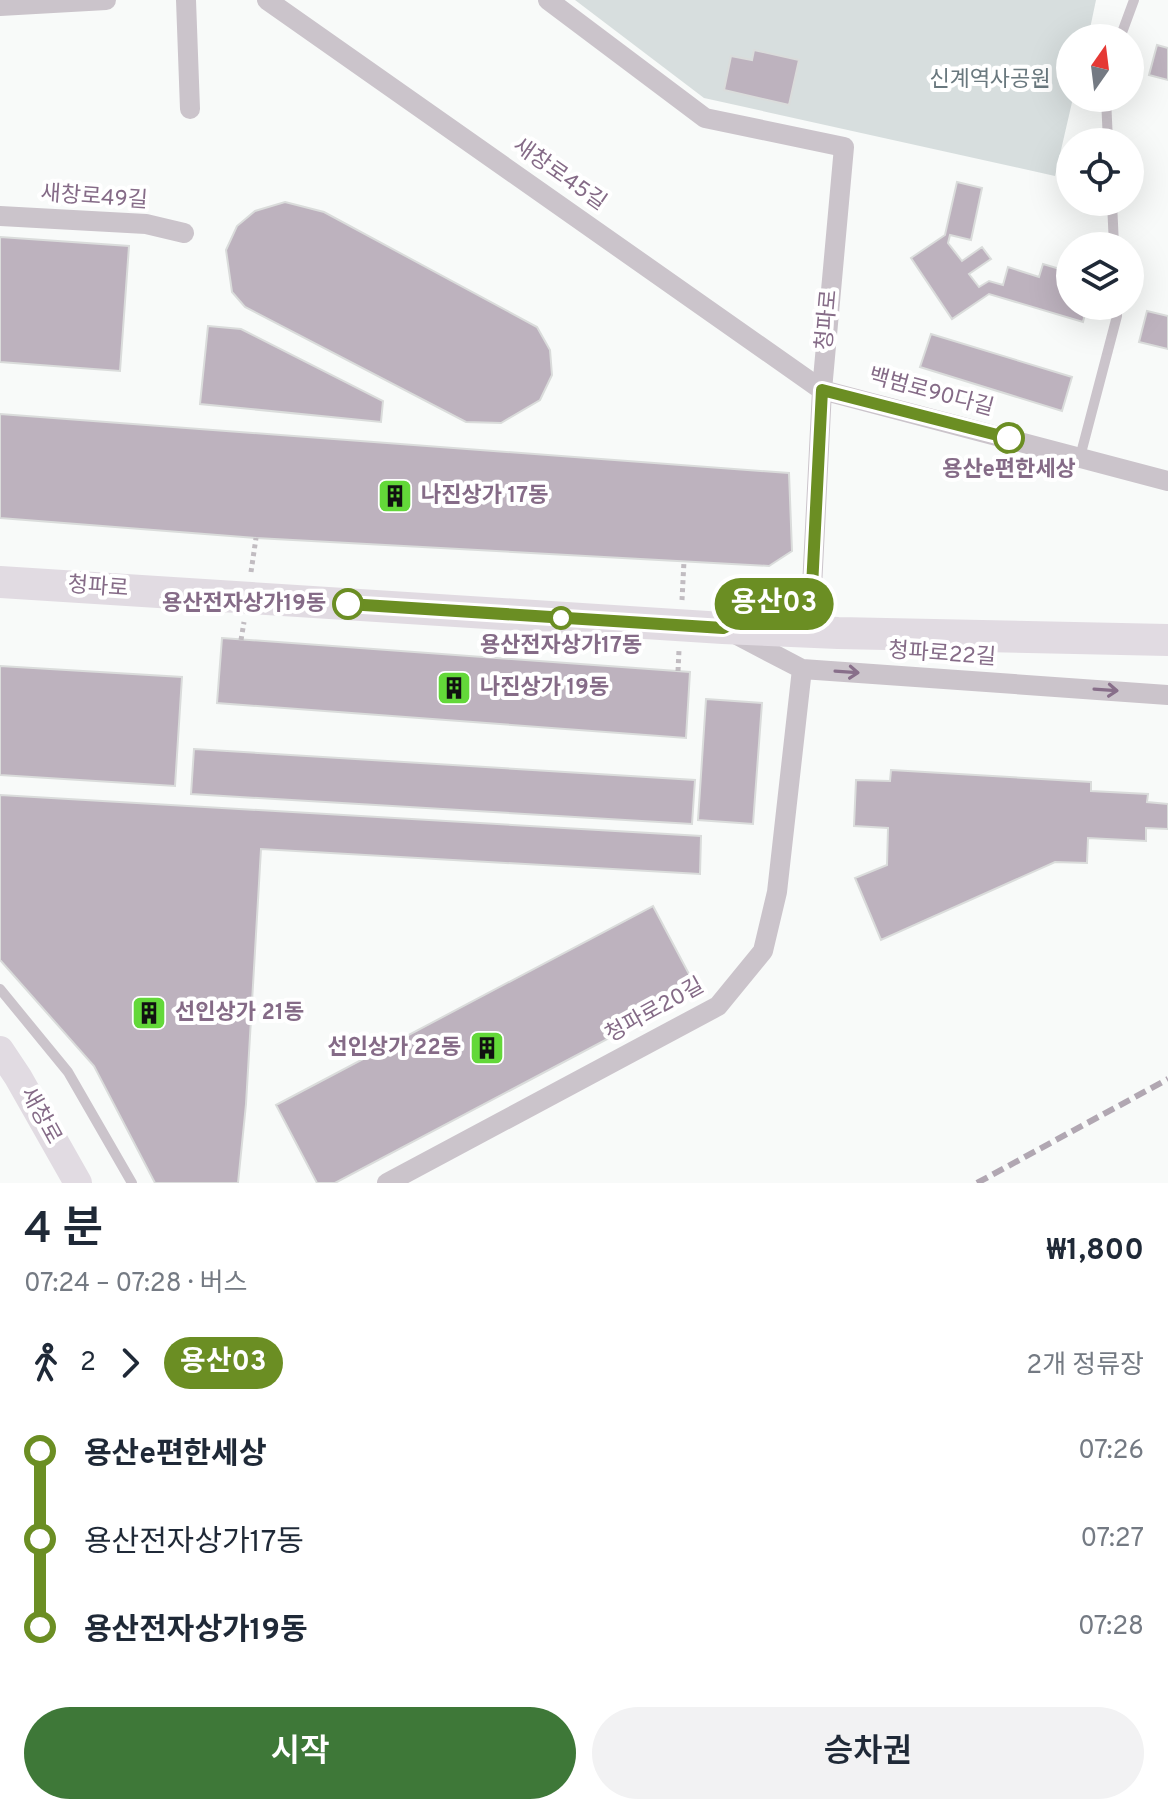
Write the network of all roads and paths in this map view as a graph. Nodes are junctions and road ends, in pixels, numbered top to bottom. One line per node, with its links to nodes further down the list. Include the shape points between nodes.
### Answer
1 (106, 0): 6 (street)
2 (186, 0): 8 (street)
3 (267, 0): 12 (street, 새창로45길)
4 (548, 0): 12 (street, 청파로, via 705,118 844,147)
5 (1134, 0): 7 (lane)
6 (0, 6)
7 (1125, 24)
8 (190, 109)
9 (0, 216): 10 (street, 새창로49길, via 146,224)
10 (184, 233)
11 (1116, 320): 13 (lane)
12 (822, 390): 13 (street, 백범로90다길); 16 (street, 청파로, via 812,587)
13 (1080, 457): 14 (street, 백범로90다길)
14 (1168, 481)
15 (0, 582): 16 (main road, 청파로)
16 (723, 628): 17 (main road, 청파로); 18 (street, 청파로22길)
17 (1168, 640)
18 (802, 669): 19 (street, 청파로22길, one-way to 19); 24 (street, 청파로20길, via 777,892 763,951 718,1006)
19 (1168, 695)
20 (0, 989): 23 (lane, via 68,1072)
21 (0, 1050): 22 (main road, 새창로)
22 (78, 1183)
23 (132, 1183)
24 (387, 1183)

